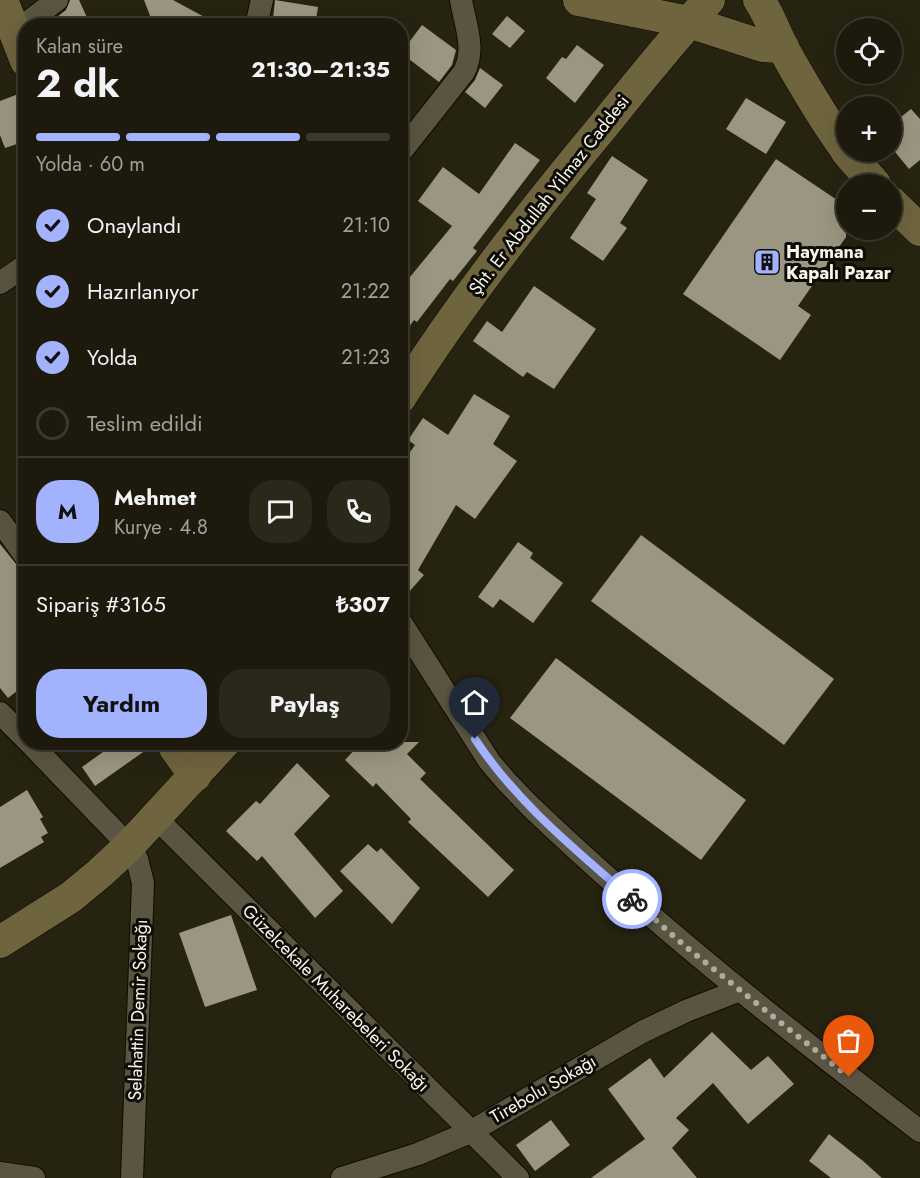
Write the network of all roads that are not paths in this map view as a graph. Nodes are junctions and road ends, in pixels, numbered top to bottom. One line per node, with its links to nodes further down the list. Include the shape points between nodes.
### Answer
1 (2, 0): 10 (street)
2 (57, 0): 8 (street)
3 (262, 0): 9 (street)
4 (461, 0): 13 (street, via 470,51 468,63)
5 (579, 0): 7 (street)
6 (759, 0): 11 (street)
7 (699, 11): 11 (street, via 744,41); 20 (street, Şht. Er Abdullah Yilmaz Caddesi, via 475,287)
8 (43, 18)
9 (258, 18)
10 (18, 41)
11 (783, 48): 12 (street)
12 (836, 135)
13 (408, 143)
14 (856, 162): 15 (street)
15 (867, 174)
16 (902, 213): 17 (street)
17 (920, 230)
18 (18, 271): 19 (street)
19 (0, 283)
20 (408, 385)
21 (0, 521): 22 (street)
22 (18, 546)
23 (408, 634): 33 (street, via 506,781 613,883)
24 (0, 713): 25 (street)
25 (18, 731)
26 (37, 750): 31 (street)
27 (177, 750): 29 (street)
28 (218, 750): 29 (street)
29 (195, 776): 30 (street)
30 (155, 817): 31 (street); 35 (street, Güzelcekale Muharebeleri Sokağı)
31 (129, 846): 32 (street, via 71,897); 38 (street, Selahattin Demir Sokağı, via 143,883)
32 (0, 942)
33 (740, 990): 34 (street); 35 (street, Tirebolu Sokağı, via 642,1032)
34 (920, 1131)
35 (470, 1132): 39 (street, Tirebolu Sokağı, via 418,1154); 40 (street, Güzelcekale Muharebeleri Sokağı)
36 (0, 1173): 37 (street)
37 (34, 1178)
38 (132, 1178)
39 (342, 1178)
40 (518, 1178)

